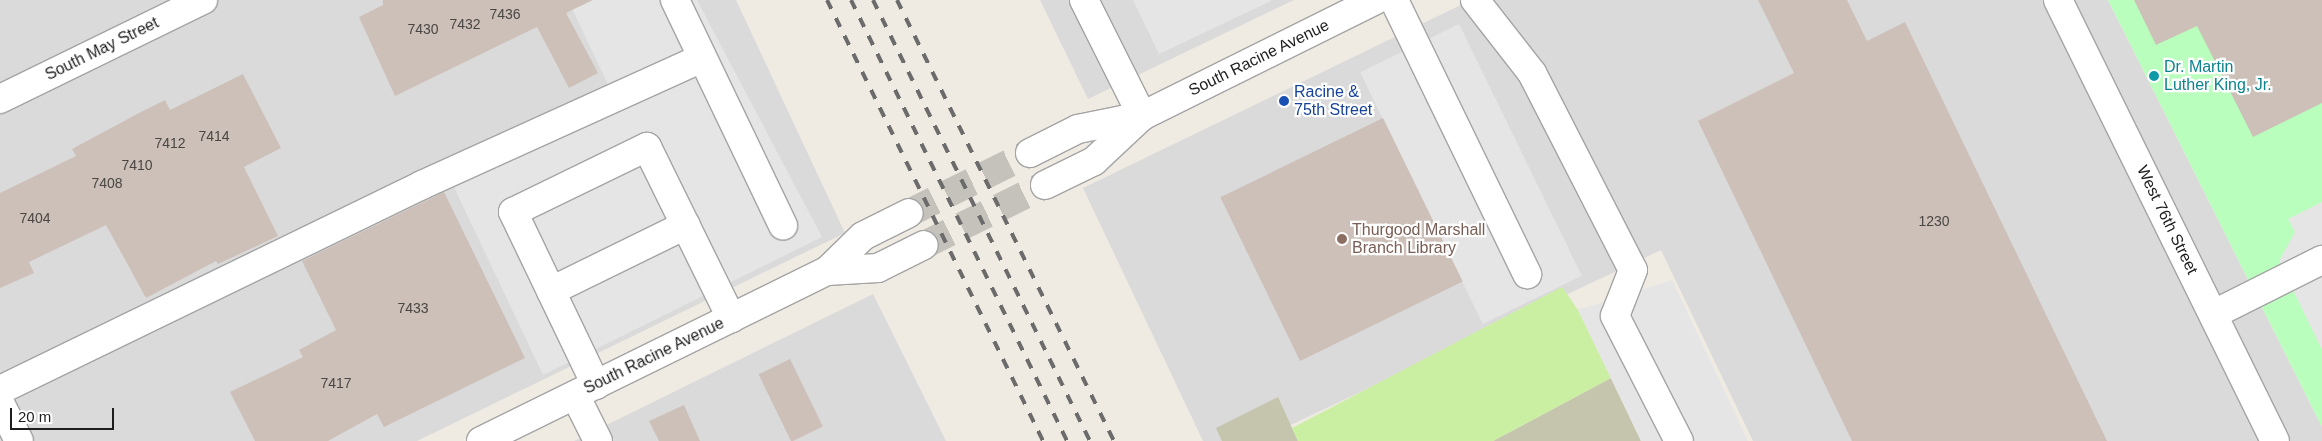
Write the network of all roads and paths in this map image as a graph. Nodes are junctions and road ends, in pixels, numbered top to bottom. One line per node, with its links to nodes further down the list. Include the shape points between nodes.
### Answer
1 (203, 0): 9 (street, South May Street)
2 (674, 0): 8 (street)
3 (1084, 0): 10 (street)
4 (1376, 0): 10 (street, South Racine Avenue)
5 (1394, 0): 19 (street)
6 (1474, 0): 29 (street, via 1532,73 1633,270 1615,316)
7 (2058, 0): 21 (street, West 76th Street)
8 (702, 58): 15 (street); 23 (street, via 422,185)
9 (0, 99)
10 (1142, 116): 11 (street, South Racine Avenue, via 1078,129); 12 (street, South Racine Avenue, via 1094,161)
11 (1030, 153)
12 (1045, 185)
13 (909, 213): 18 (street, South Racine Avenue, via 863,236)
14 (686, 225): 20 (street); 20 (street, via 648,148 513,212); 22 (street)
15 (783, 225)
16 (924, 245): 18 (street, South Racine Avenue, via 878,268)
17 (2322, 260): 21 (street)
18 (827, 271): 22 (street, South Racine Avenue)
19 (1527, 274)
20 (551, 291): 24 (street)
21 (2214, 314): 30 (street, West 76th Street)
22 (731, 318): 24 (street, South Racine Avenue)
23 (0, 390)
24 (585, 390): 27 (street, South Racine Avenue); 28 (street)
25 (0, 402): 26 (street)
26 (11, 437)
27 (481, 441)
28 (598, 441)
29 (1678, 441)
30 (2275, 441)

